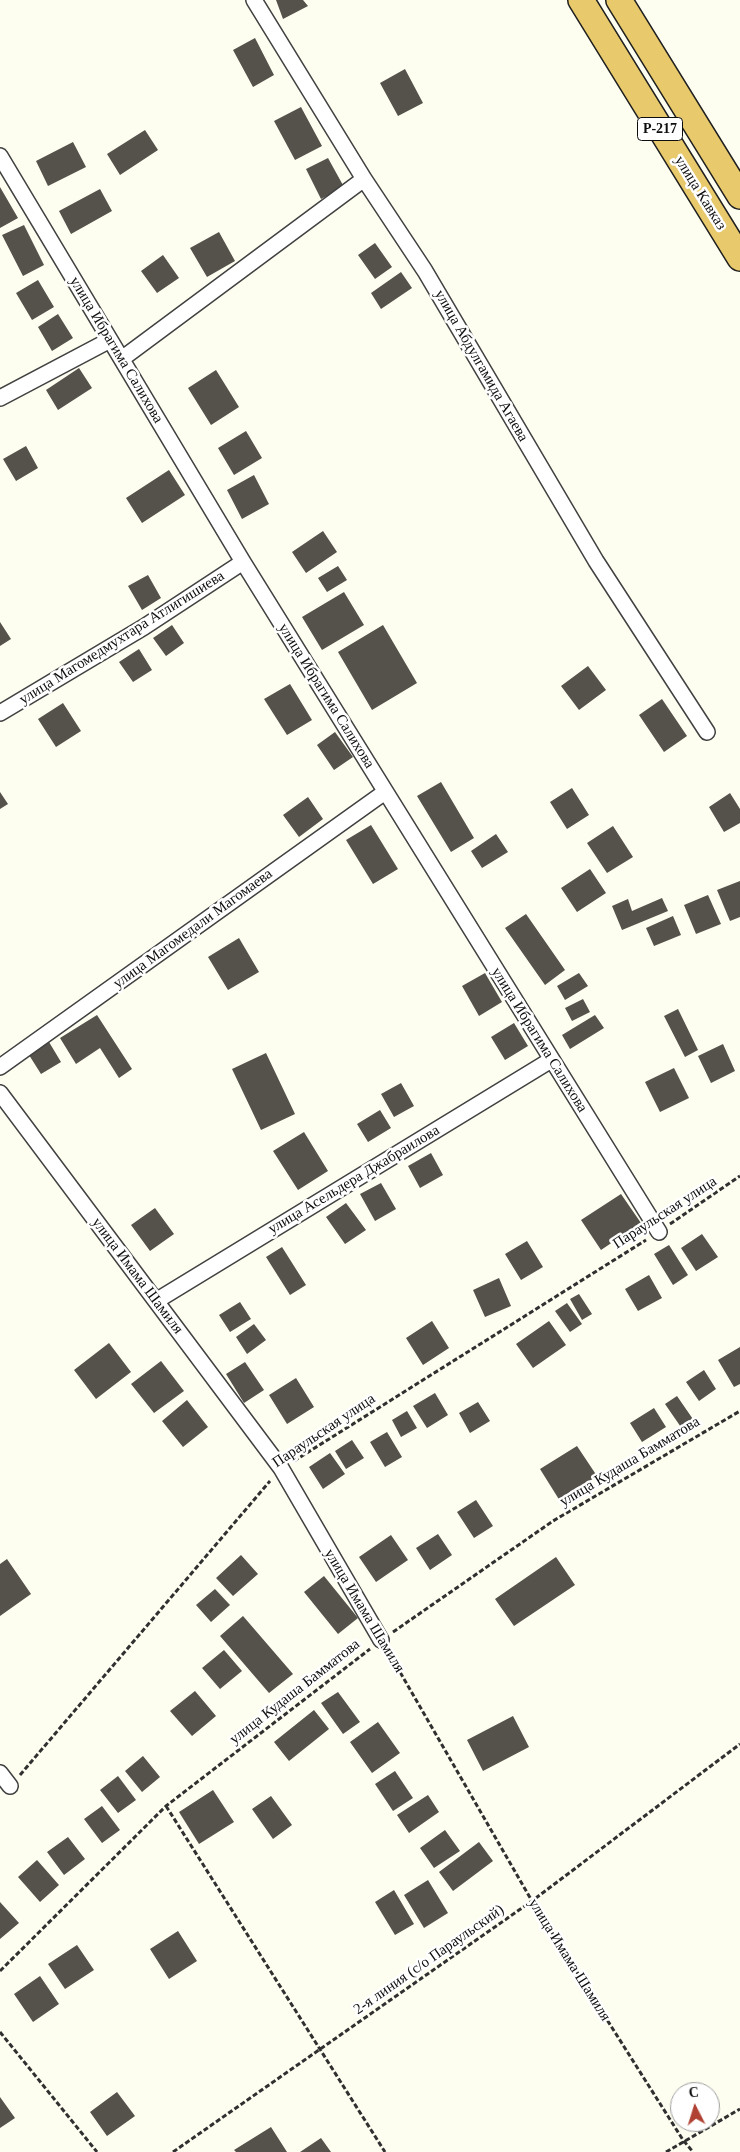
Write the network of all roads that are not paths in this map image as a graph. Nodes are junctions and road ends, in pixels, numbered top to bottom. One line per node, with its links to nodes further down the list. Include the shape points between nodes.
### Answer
1 (254, 0): 5 (street, улица Абдулгамида Агаева)
2 (581, 0): 7 (highway, улица Кавказ / Р-217)
3 (619, 0): 6 (highway, Р-217)
4 (0, 156): 8 (street, улица Ибрагима Салихова)
5 (364, 179): 9 (street); 13 (street, улица Абдулгамида Агаева, via 426,271 596,560)
6 (740, 196)
7 (740, 258)
8 (110, 340): 9 (street, улица Ибрагима Салихова); 10 (street)
9 (123, 358): 11 (street, улица Ибрагима Салихова)
10 (0, 398)
11 (243, 562): 12 (street, улица Магомедмухтара Атлигишиева, via 144,627); 14 (street, улица Ибрагима Салихова)
12 (0, 713)
13 (707, 732)
14 (385, 792): 15 (street, улица Ибрагима Салихова); 16 (street, улица Магомедали Магомаева)
15 (552, 1060): 18 (street, улица Ибрагима Салихова); 19 (street, улица Асельдера Джабраилова)
16 (0, 1067)
17 (0, 1093): 19 (street, улица Имама Шамиля)
18 (659, 1232)
19 (156, 1301): 20 (street, улица Имама Шамиля, via 282,1468)
20 (381, 1640)
21 (0, 1773): 22 (street)
22 (10, 1786)

